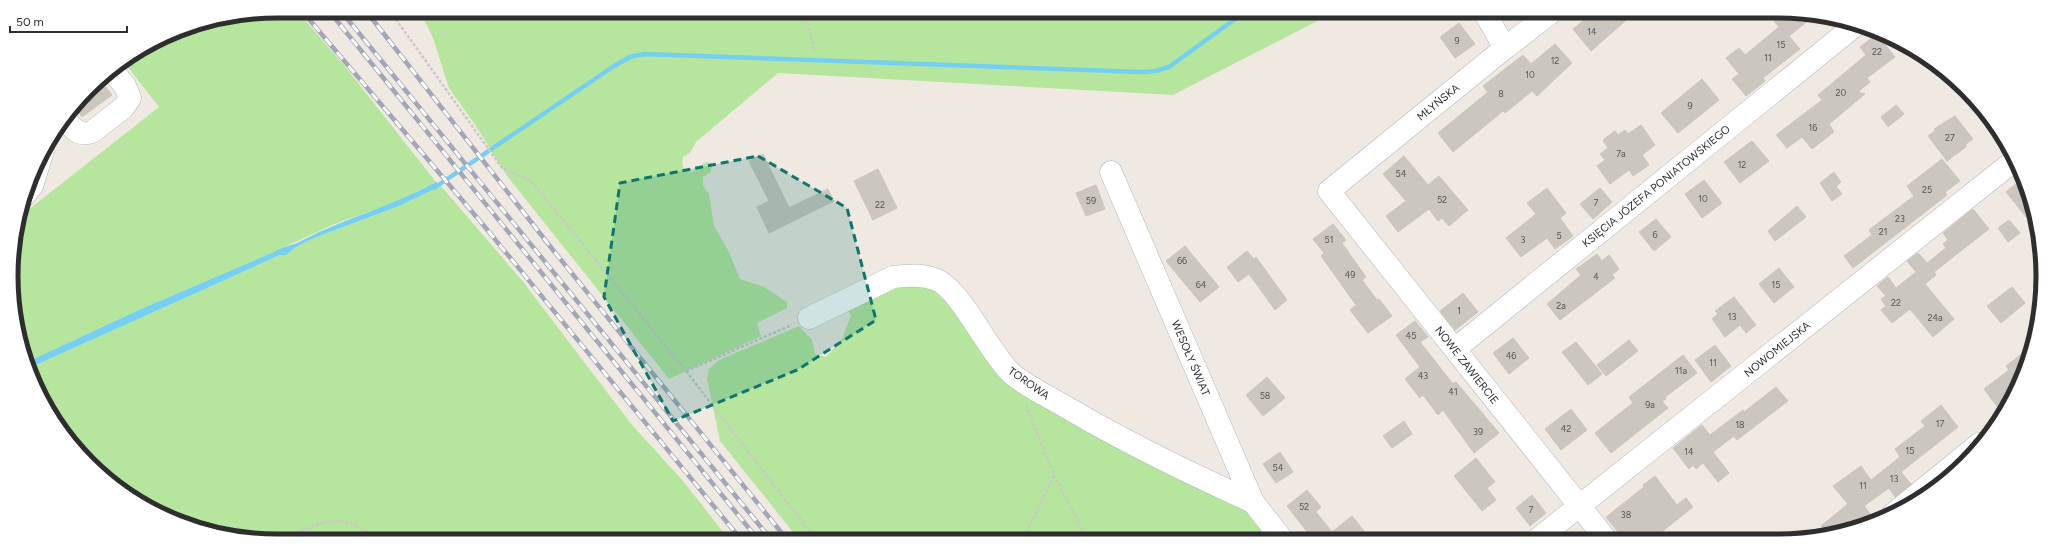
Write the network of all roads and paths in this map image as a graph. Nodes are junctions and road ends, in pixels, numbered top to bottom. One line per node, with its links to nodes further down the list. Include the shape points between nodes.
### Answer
1 (395, 18): 15 (path, via 502,168 531,181)
2 (806, 18): 7 (path)
3 (1488, 18): 6 (street)
4 (1544, 18): 6 (street, MŁYŃSKA)
5 (1851, 29): 14 (street, KSIĘCIA JÓZEFA PONIATOWSKIEGO)
6 (1505, 48): 12 (street, MŁYŃSKA)
7 (815, 51)
8 (115, 74): 9 (street, via 130,98 124,107 86,134 79,134)
9 (68, 123)
10 (2010, 164): 21 (street, NOWOMIEJSKA)
11 (1111, 172): 20 (street, WESOŁY ŚWIAT)
12 (1329, 191): 14 (street, NOWE ZAWIERCIE)
13 (809, 318): 15 (path); 20 (street, TOROWA, via 893,277 924,276 939,281 952,291 996,357 1013,374 1107,432 1160,460)
14 (1454, 348): 21 (street, NOWE ZAWIERCIE)
15 (686, 371): 24 (path)
16 (1025, 403): 18 (path)
17 (1952, 466): 19 (street)
18 (1054, 475): 25 (path); 26 (path)
19 (1924, 489)
20 (1253, 502): 27 (street, WESOŁY ŚWIAT)
21 (1580, 506): 28 (street, NOWOMIEJSKA); 29 (street, NOWE ZAWIERCIE)
22 (293, 534): 23 (path, via 326,521 343,521)
23 (371, 534)
24 (812, 534)
25 (1025, 534)
26 (1084, 534)
27 (1278, 534)
28 (1544, 534)
29 (1602, 534)

